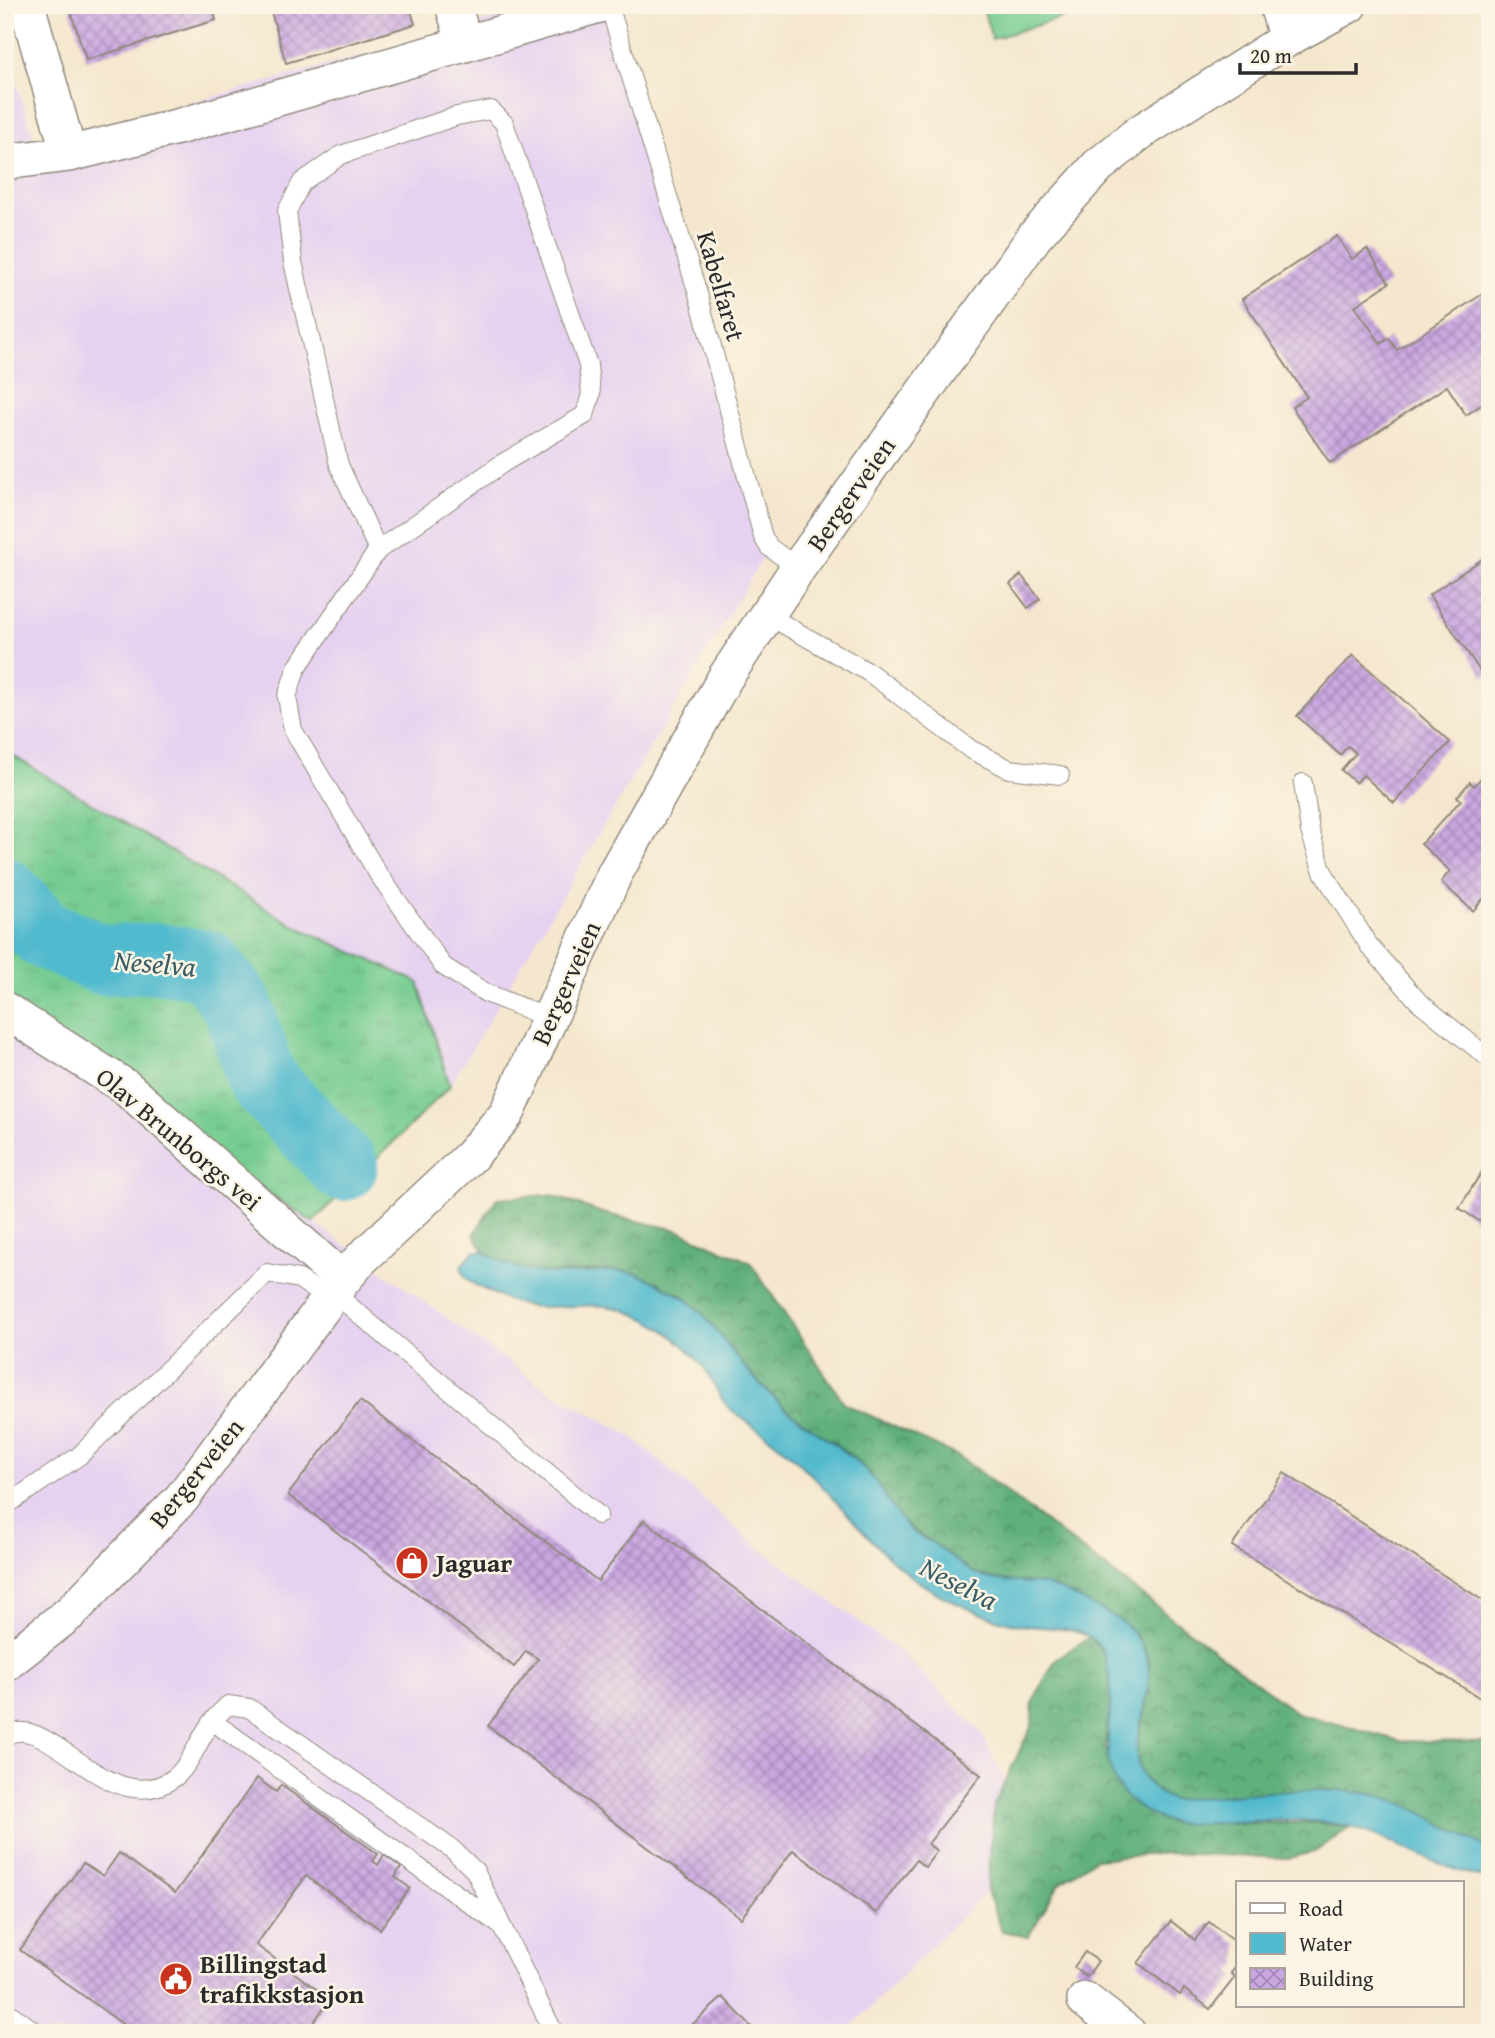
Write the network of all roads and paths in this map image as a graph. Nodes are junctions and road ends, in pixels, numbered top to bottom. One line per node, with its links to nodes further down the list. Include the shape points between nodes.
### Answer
1 (27, 5): 9 (street)
2 (453, 5): 8 (street)
3 (599, 5): 8 (street)
4 (608, 5): 12 (lane, Kabelfaret, via 698,294 763,537 769,547)
5 (1277, 5): 7 (street)
6 (1349, 5): 7 (street, Bergerveien)
7 (1287, 38): 12 (street, Bergerveien, via 1139,133 1072,192 1035,236)
8 (465, 44): 9 (street)
9 (69, 154): 10 (street)
10 (5, 162)
11 (377, 550): 11 (lane, via 503,463 585,415 588,405 588,365 504,123 491,110 457,116 341,155 302,182 287,211 293,262 339,465); 17 (lane, via 296,669 287,697 293,730 377,872 443,966 486,993)
12 (798, 568): 13 (street, Bergerveien)
13 (767, 615): 14 (lane, via 870,673 970,749 1009,769); 17 (street, Bergerveien, via 671,769 621,861)
14 (1060, 775)
15 (1303, 783): 18 (lane, via 1310,831 1323,872 1370,947 1418,1001)
16 (5, 1010): 19 (street, Olav Brunborgs vei, via 127,1088)
17 (551, 1018): 19 (street, Bergerveien, via 507,1113 471,1156)
18 (1486, 1056)
19 (342, 1283): 20 (lane, via 267,1273 79,1456); 21 (lane); 22 (street, Bergerveien, via 182,1498 70,1613)
20 (5, 1506)
21 (598, 1515)
22 (5, 1664)
23 (212, 1721): 24 (lane, via 176,1777 152,1790 121,1787 37,1734 12,1732); 25 (lane); 25 (lane, via 228,1705 249,1708 452,1849 475,1871)
24 (5, 1737)
25 (502, 1927): 29 (lane)
26 (1085, 2000): 30 (street)
27 (5, 2010): 28 (lane)
28 (37, 2033)
29 (554, 2033)
30 (1128, 2033)

